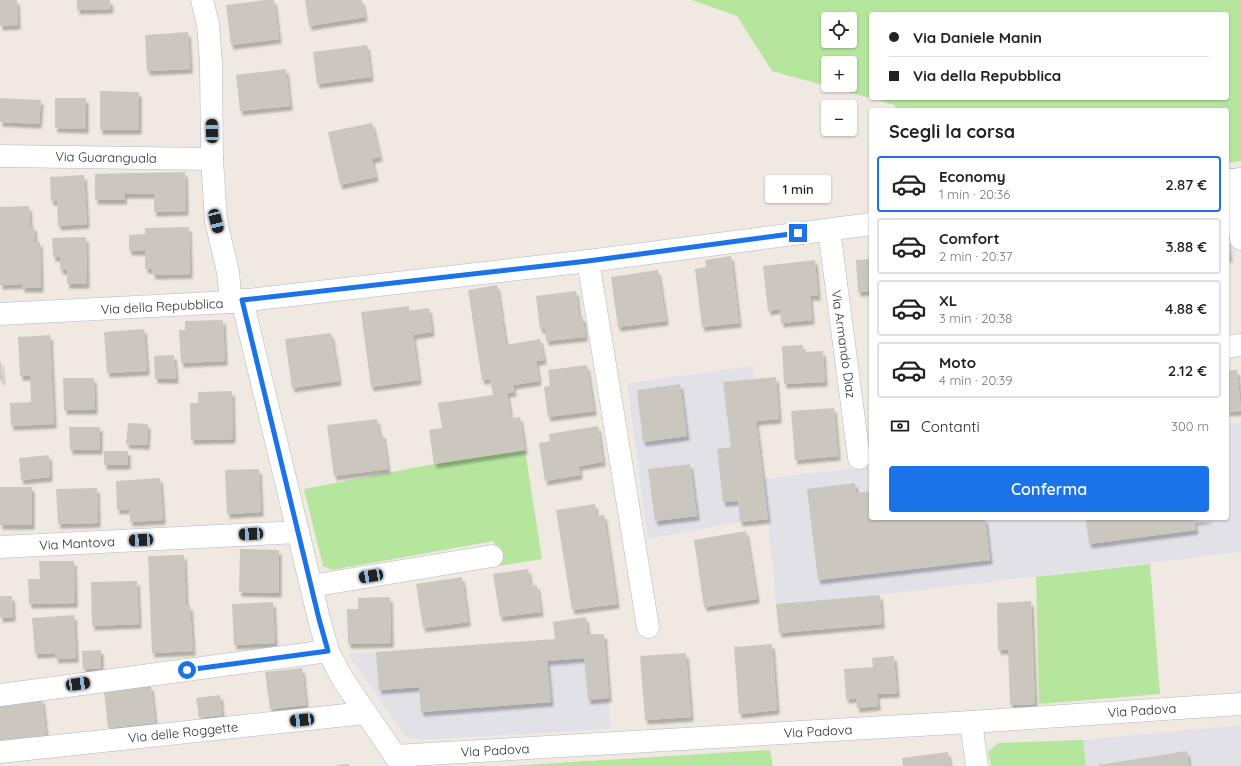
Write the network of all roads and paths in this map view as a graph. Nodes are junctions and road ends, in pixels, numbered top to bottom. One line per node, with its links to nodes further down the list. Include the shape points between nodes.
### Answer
1 (202, 0): 3 (street, via 208,24 211,63)
2 (0, 156): 3 (street, Via Guaranguala)
3 (212, 159): 9 (street, via 216,221)
4 (1234, 180): 7 (street)
5 (869, 224): 6 (street, Via della Repubblica)
6 (829, 230): 8 (street, Via della Repubblica); 13 (street, Via Armando Diaz)
7 (1241, 239)
8 (588, 261): 9 (street, Via della Repubblica); 18 (street)
9 (236, 301): 10 (street, Via della Repubblica); 14 (street)
10 (0, 314)
11 (1241, 345): 12 (street)
12 (1229, 347)
13 (859, 458)
14 (298, 532): 15 (street, Via Mantova); 17 (street)
15 (0, 547)
16 (492, 556): 17 (street)
17 (311, 586): 19 (street)
18 (648, 626)
19 (328, 651): 20 (street); 22 (street)
20 (0, 695)
21 (1241, 704): 23 (street, Via Padova)
22 (365, 713): 24 (street, Via delle Roggette); 25 (street)
23 (971, 722): 25 (street, Via Padova); 26 (street)
24 (0, 752)
25 (399, 761)
26 (976, 766)

